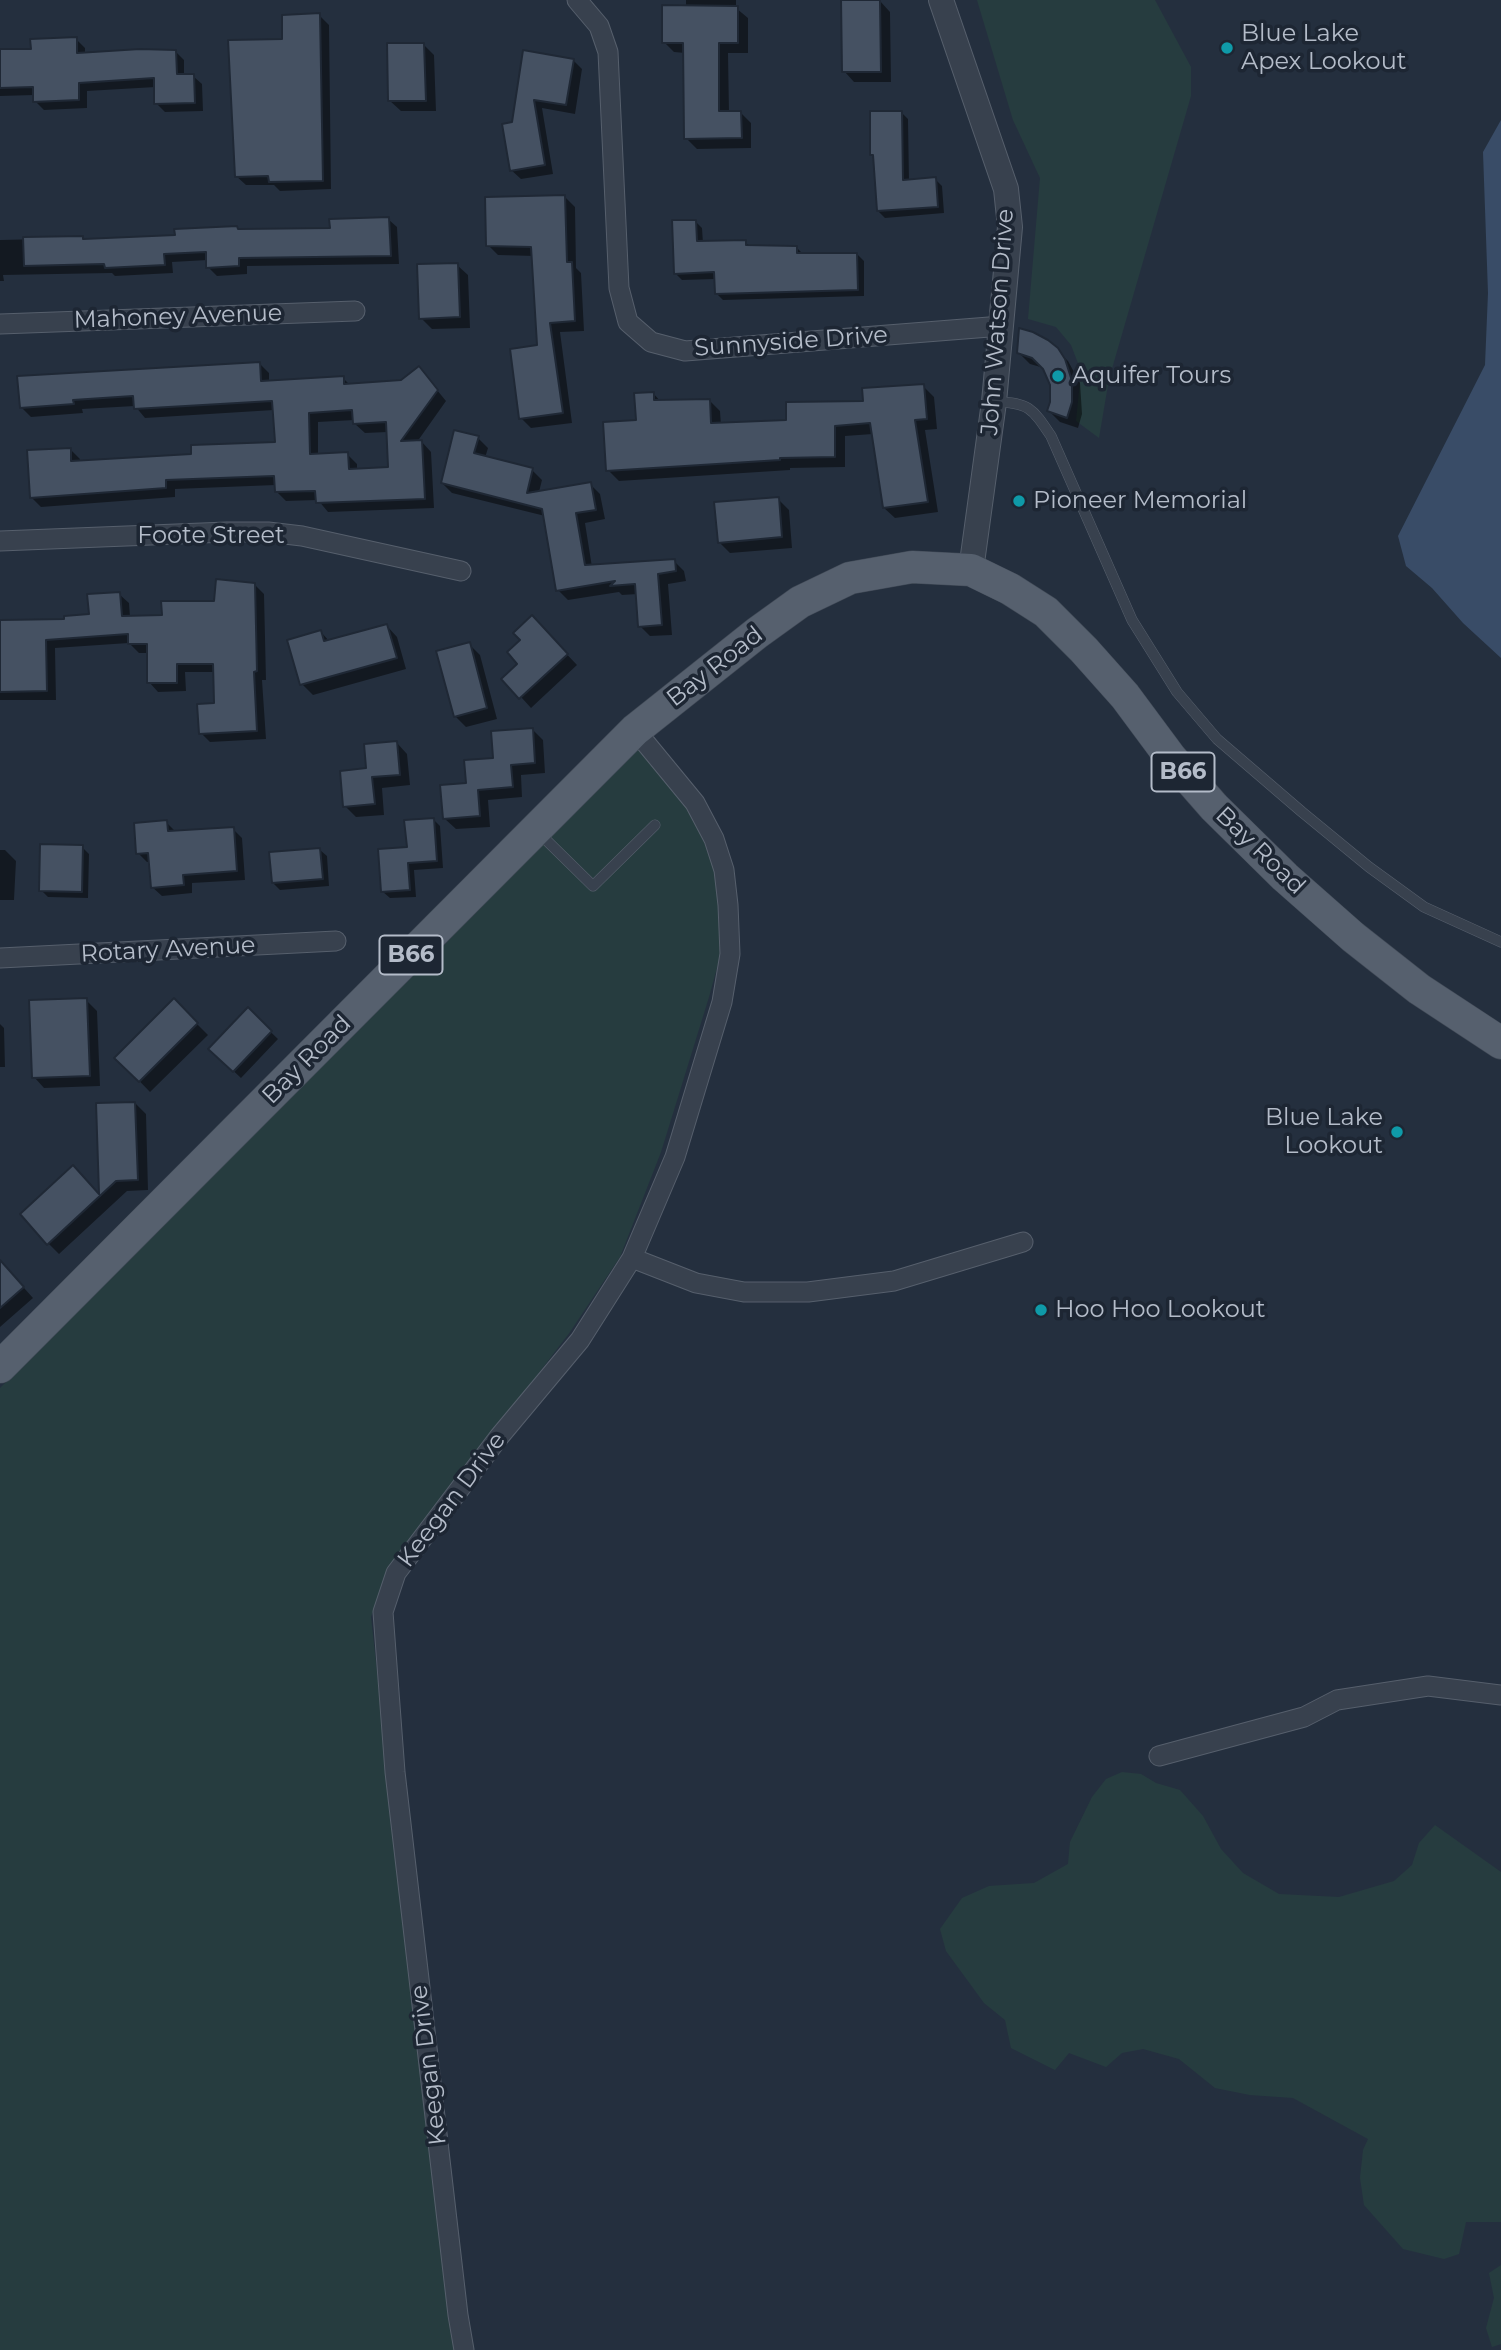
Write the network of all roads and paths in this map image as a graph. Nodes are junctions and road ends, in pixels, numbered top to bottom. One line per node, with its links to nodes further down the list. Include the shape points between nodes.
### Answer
1 (578, 0): 5 (street, Sunnyside Drive, via 599,26 608,52 619,288 628,322 651,342 685,351)
2 (941, 0): 5 (street, John Watson Drive, via 1006,189 1010,228)
3 (355, 311): 4 (street, Mahoney Avenue)
4 (0, 324)
5 (1002, 326): 6 (street, John Watson Drive)
6 (994, 402): 9 (street, John Watson Drive); 14 (lane, via 1015,401 1033,409 1051,436 1132,620 1177,692 1217,739 1369,867 1424,907)
7 (0, 541): 8 (street, Foote Street, via 268,532)
8 (461, 570)
9 (971, 570): 10 (main road, Bay Road / B66, via 912,567 850,578 800,602); 16 (main road, Bay Road / B66, via 1046,612 1125,696 1214,807 1285,877 1419,989)
10 (635, 730): 12 (main road, Bay Road / B66); 18 (street, Keegan Drive, via 695,803 715,839 724,870 730,954 722,1002 674,1157)
11 (655, 825): 12 (lane, via 593,886)
12 (536, 830): 19 (main road, Bay Road / B66)
13 (336, 941): 15 (street, Rotary Avenue)
14 (1501, 942)
15 (0, 958)
16 (1501, 1042)
17 (1023, 1242): 18 (street, via 894,1281 808,1292 732,1290 696,1283)
18 (632, 1258): 22 (street, Keegan Drive, via 580,1340 396,1573 383,1612 395,1772)
19 (0, 1367)
20 (1501, 1695): 21 (street, via 1428,1686 1337,1700 1304,1717)
21 (1159, 1756)
22 (464, 2350)

